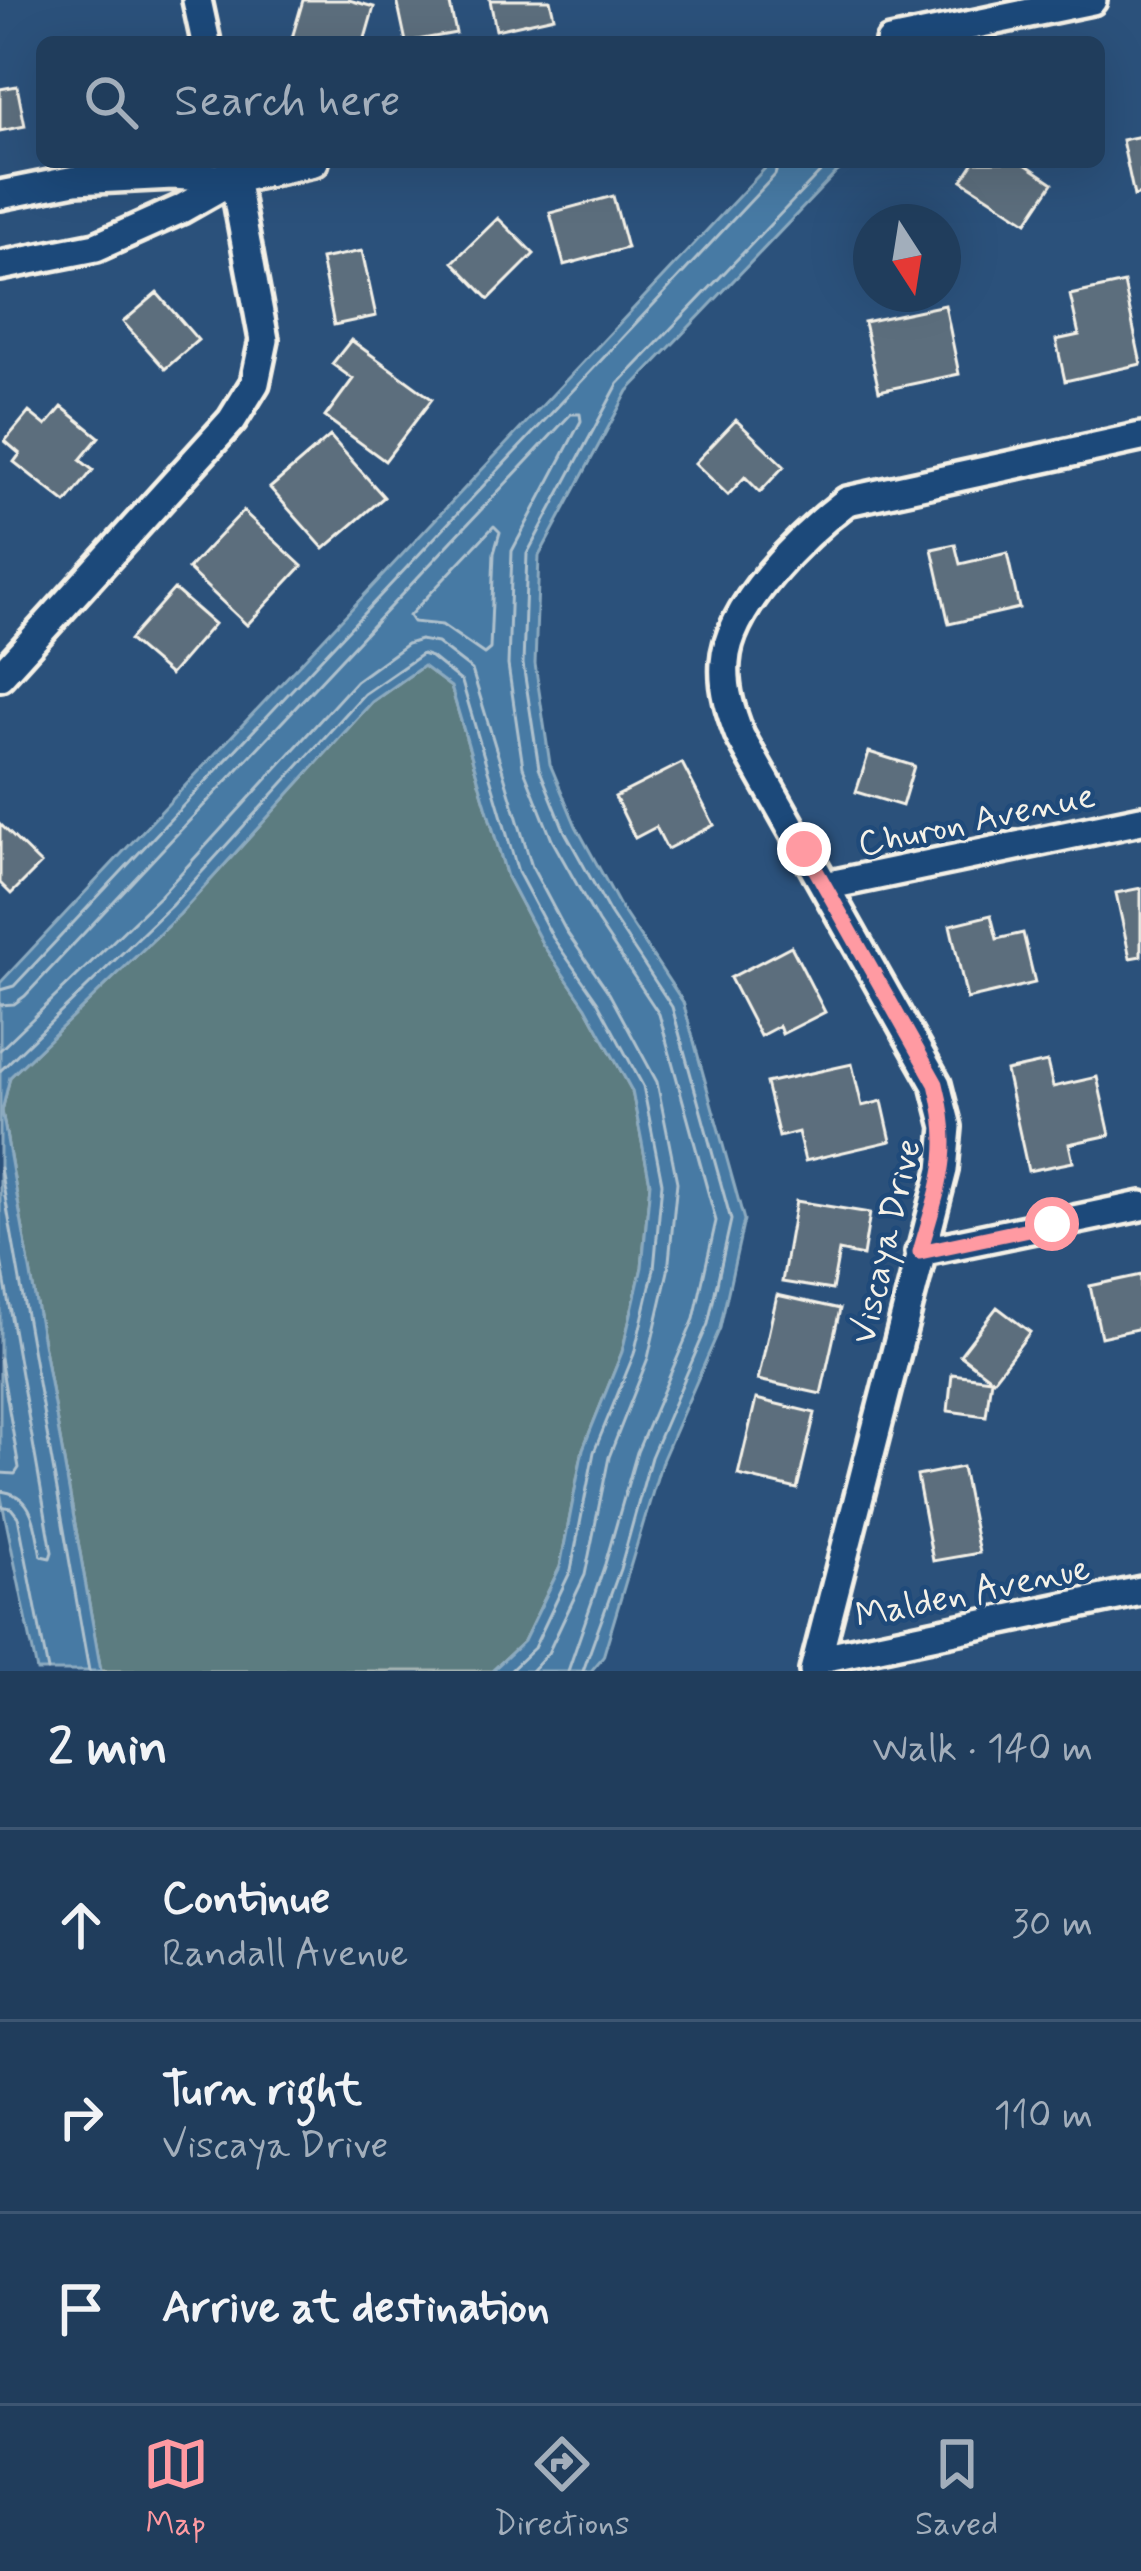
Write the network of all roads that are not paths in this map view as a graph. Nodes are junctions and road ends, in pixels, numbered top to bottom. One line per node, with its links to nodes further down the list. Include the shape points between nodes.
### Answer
1 (197, 0): 3 (street)
2 (1092, 0): 4 (street)
3 (205, 36)
4 (919, 36)
5 (233, 170): 6 (street, via 75,180); 7 (street, via 181,208 96,247); 9 (street, via 264,340 255,383 232,419)
6 (0, 195)
7 (0, 266)
8 (1141, 437): 11 (street, Viscaya Drive, via 847,501 812,528 737,619 724,661 728,704)
9 (0, 676)
10 (1141, 820): 11 (street, Churon Avenue)
11 (825, 886): 13 (street, Viscaya Drive, via 936,1084 947,1127 943,1170)
12 (1141, 1206): 13 (street)
13 (920, 1252): 15 (street, Viscaya Drive)
14 (1141, 1592): 15 (street, Malden Avenue)
15 (815, 1665)

